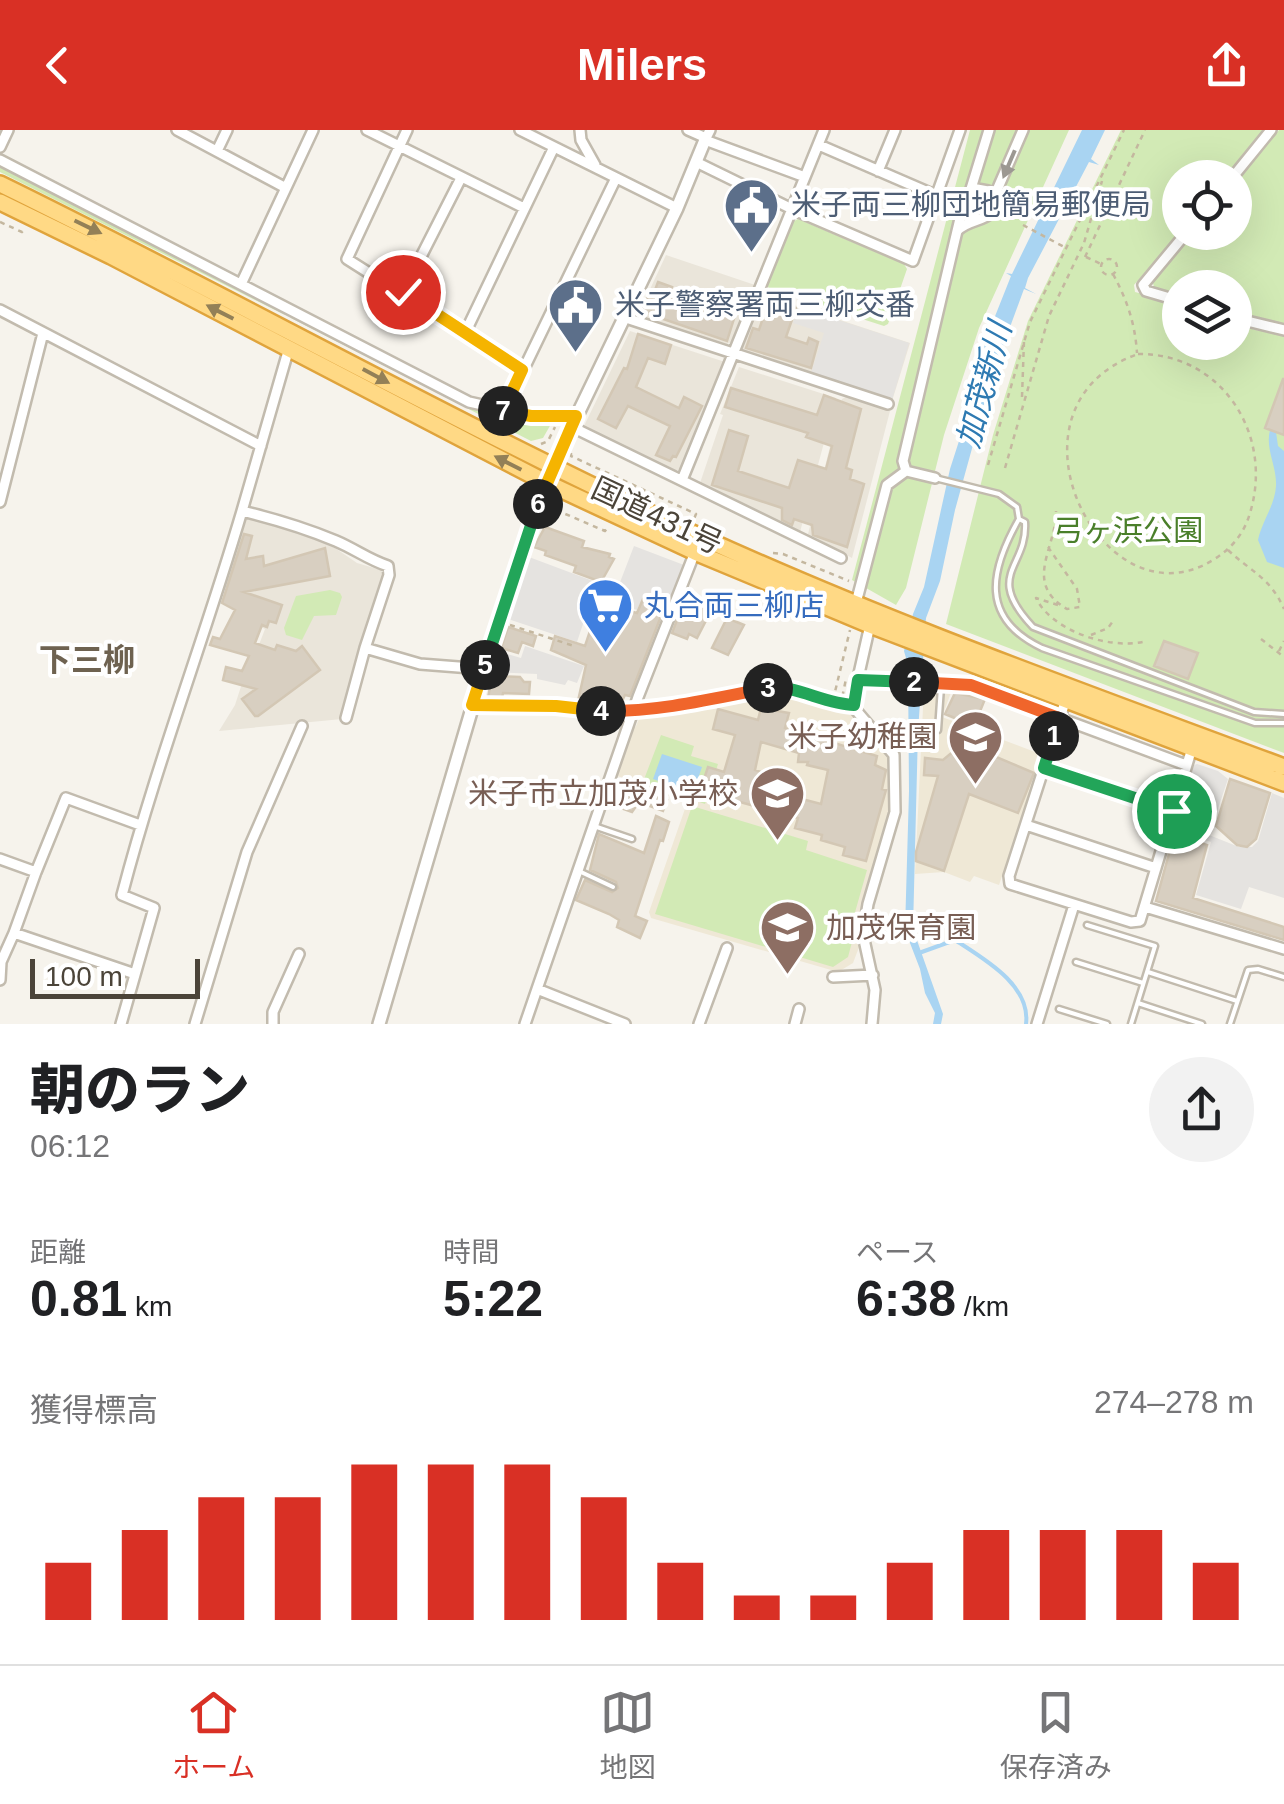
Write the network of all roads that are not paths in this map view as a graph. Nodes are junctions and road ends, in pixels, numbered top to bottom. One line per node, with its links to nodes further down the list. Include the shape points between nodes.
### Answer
1 (8, 130): 20 (street)
2 (177, 130): 21 (street)
3 (227, 130): 21 (street)
4 (313, 130): 31 (street)
5 (367, 130): 18 (street)
6 (406, 130): 18 (street)
7 (520, 130): 19 (street)
8 (580, 130): 25 (street)
9 (688, 130): 16 (street)
10 (824, 130): 17 (street)
11 (895, 130): 26 (street)
12 (960, 130): 33 (street)
13 (989, 130): 32 (street)
14 (1024, 130): 34 (street, one-way to 34)
15 (1271, 130): 23 (street)
16 (707, 136): 24 (street); 27 (street)
17 (818, 144): 26 (street); 27 (street)
18 (400, 145): 28 (street); 44 (street, via 347,260)
19 (554, 146): 25 (street); 37 (street)
20 (0, 147)
21 (217, 151): 31 (street)
22 (0, 160): 43 (street)
23 (1247, 160)
24 (696, 162): 38 (street); 39 (street)
25 (596, 168): 29 (street)
26 (878, 170): 33 (street)
27 (805, 177): 39 (street)
28 (461, 178): 37 (street); 44 (street)
29 (616, 178): 38 (street); 54 (street)
30 (0, 184): 60 (highway, 国道431号, one-way to 60, via 207,287)
31 (286, 188): 43 (street)
32 (970, 192): 34 (street); 36 (street)
33 (937, 196): 39 (street, via 914,261)
34 (994, 197): 40 (street, via 993,212)
35 (0, 202): 52 (highway, 国道431号, one-way to 35)
36 (962, 206): 40 (street); 41 (street)
37 (524, 208): 51 (street)
38 (677, 208): 47 (street)
39 (792, 210): 53 (street)
40 (978, 220): 41 (street)
41 (957, 231): 59 (street, via 907,434)
42 (1172, 250): 45 (street, via 1143,284)
43 (242, 282): 56 (street, via 469,402)
44 (403, 292): 51 (street)
45 (1162, 296)
46 (0, 310): 50 (street)
47 (624, 317): 53 (street); 57 (street)
48 (1252, 322): 49 (street)
49 (1284, 330)
50 (43, 333): 58 (street); 63 (street)
51 (465, 333): 54 (street)
52 (289, 348): 58 (street); 60 (highway, 国道431号, one-way to 52)
53 (734, 354): 55 (street); 62 (street)
54 (522, 370): 56 (street)
55 (888, 404)
56 (502, 412): 57 (street)
57 (573, 421): 60 (street); 62 (street)
58 (261, 446): 64 (street)
59 (906, 470): 61 (street); 68 (street, via 887,484)
60 (548, 474): 66 (highway, 国道431号); 68 (highway, 国道431号); 72 (street)
61 (935, 478): 65 (lane, via 999,494 1017,507)
62 (682, 480): 67 (street)
63 (0, 502)
64 (242, 511): 71 (street, via 291,523 388,566); 90 (street)
65 (1019, 520): 78 (lane, via 1026,530 1009,588 1033,627 1254,712); 81 (lane, via 1002,549 995,580 1016,633 1255,723)
66 (695, 552): 69 (highway, 国道431号); 77 (street)
67 (841, 558)
68 (858, 596): 69 (highway, 国道431号)
69 (882, 624): 70 (highway, 国道431号); 73 (street)
70 (947, 646): 75 (highway, 国道431号); 86 (highway, 国道431号)
71 (366, 648): 72 (street, via 420,664); 79 (street)
72 (484, 669): 76 (street)
73 (858, 680): 74 (street); 109 (street, via 854,705 894,755 895,812 864,935)
74 (941, 682): 80 (street, via 982,688); 83 (lane)
75 (1066, 699): 80 (street); 84 (highway, 国道431号)
76 (472, 705): 77 (street); 123 (street)
77 (634, 712): 92 (street)
78 (1284, 714)
79 (346, 718)
80 (1059, 718): 85 (street); 87 (street)
81 (1284, 724)
82 (302, 726): 121 (street, via 247,852)
83 (938, 730)
84 (1192, 748): 85 (street); 88 (highway, 国道431号)
85 (1186, 765): 89 (street)
86 (1284, 766)
87 (1044, 768): 89 (street); 91 (street)
88 (1284, 783)
89 (1174, 811): 95 (street)
90 (140, 824): 97 (street, via 66,798); 108 (street, via 122,894 154,908)
91 (1026, 824): 95 (street); 99 (street, via 1009,883)
92 (594, 826): 93 (lane); 96 (street)
93 (632, 839)
94 (0, 859): 97 (street)
95 (1156, 868): 100 (street)
96 (578, 871): 98 (lane); 114 (street)
97 (36, 872): 102 (street)
98 (613, 887)
99 (1074, 904): 100 (street, via 1134,923); 129 (street)
100 (1145, 907): 104 (street)
101 (1088, 925): 107 (lane, via 1155,946)
102 (14, 933): 108 (street); 112 (street)
103 (727, 948): 126 (street)
104 (1284, 949)
105 (299, 954): 122 (street)
106 (1076, 962): 113 (lane)
107 (1148, 972): 113 (lane); 115 (lane)
108 (135, 974): 120 (street)
109 (873, 975): 110 (street); 128 (street)
110 (833, 977)
111 (1284, 978): 115 (lane, via 1250,968)
112 (0, 980)
113 (1144, 983): 116 (lane)
114 (537, 990): 124 (street); 125 (street)
115 (1238, 1001): 119 (lane)
116 (1138, 1003): 131 (lane); 132 (lane)
117 (799, 1009): 127 (street)
118 (1059, 1009): 130 (lane)
119 (1232, 1023)
120 (121, 1024)
121 (195, 1024)
122 (273, 1024)
123 (379, 1024)
124 (526, 1024)
125 (625, 1024)
126 (700, 1024)
127 (795, 1024)
128 (872, 1024)
129 (1037, 1024)
130 (1107, 1024)
131 (1131, 1024)
132 (1202, 1024)

